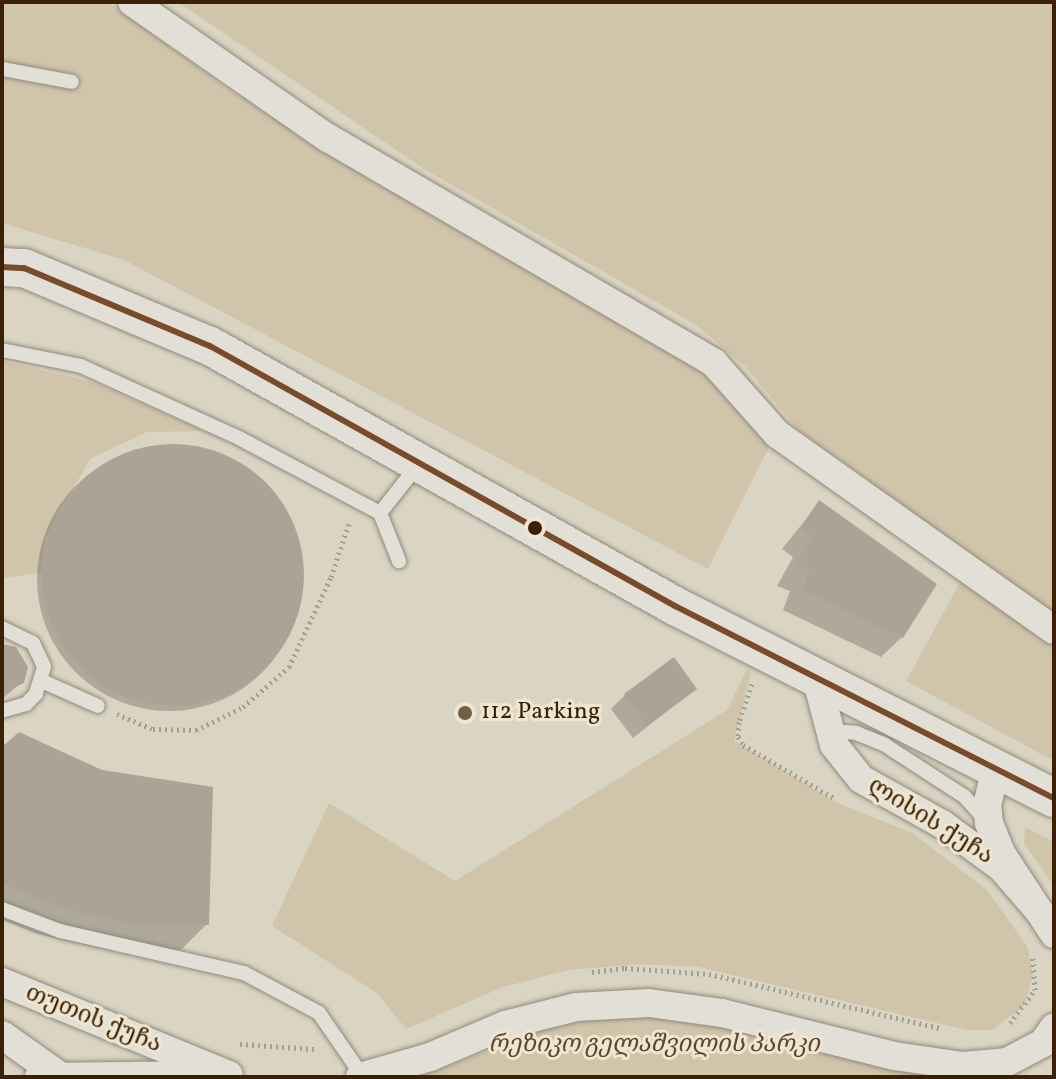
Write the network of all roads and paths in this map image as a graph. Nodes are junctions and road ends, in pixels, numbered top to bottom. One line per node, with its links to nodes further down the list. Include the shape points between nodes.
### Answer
1 (132, 2): 11 (street, via 328,138 714,363 777,434)
2 (2, 69): 3 (lane)
3 (72, 82)
4 (2, 267): 6 (main road, via 24,268 210,346)
5 (2, 350): 7 (lane, via 81,366 239,438)
6 (419, 463): 8 (lane); 12 (main road)
7 (356, 505): 8 (lane); 15 (path, via 331,577 289,667 243,707 196,730 153,729)
8 (380, 513): 9 (lane)
9 (399, 561)
10 (2, 628): 13 (lane, via 33,643 41,654)
11 (1054, 630)
12 (763, 653): 14 (main road); 20 (path, via 738,737)
13 (42, 681): 15 (lane); 16 (lane, via 26,704)
14 (817, 681): 17 (street, ლისის ქუჩა); 18 (main road)
15 (98, 706)
16 (2, 711)
17 (830, 731): 21 (lane, via 856,733 885,745 965,797); 23 (street, ლისის ქუჩა, via 834,745 861,779 942,824 1002,868)
18 (996, 769): 19 (main road); 21 (street, ლისის ქუჩა, via 987,804)
19 (1054, 798)
20 (838, 801)
21 (989, 823): 23 (street, ლისის ქუჩა)
22 (2, 909): 33 (lane, via 60,931 244,973 319,1013)
23 (1041, 930): 30 (path, via 1035,990 1026,1007)
24 (578, 974): 29 (path, via 625,968 709,974)
25 (2, 982): 26 (street, თუთის ქუჩა)
26 (36, 997): 27 (street); 35 (street, თუთის ქუჩა)
27 (2, 1007)
28 (1054, 1027): 36 (street, via 1043,1043 1007,1062 963,1066 894,1056 722,1013 649,1003 576,1007 505,1025 430,1057)
29 (943, 1029)
30 (1000, 1029)
31 (2, 1035): 34 (street)
32 (225, 1041): 33 (path, via 314,1049)
33 (342, 1046): 36 (lane)
34 (48, 1076): 35 (street)
35 (234, 1076)
36 (361, 1077)

